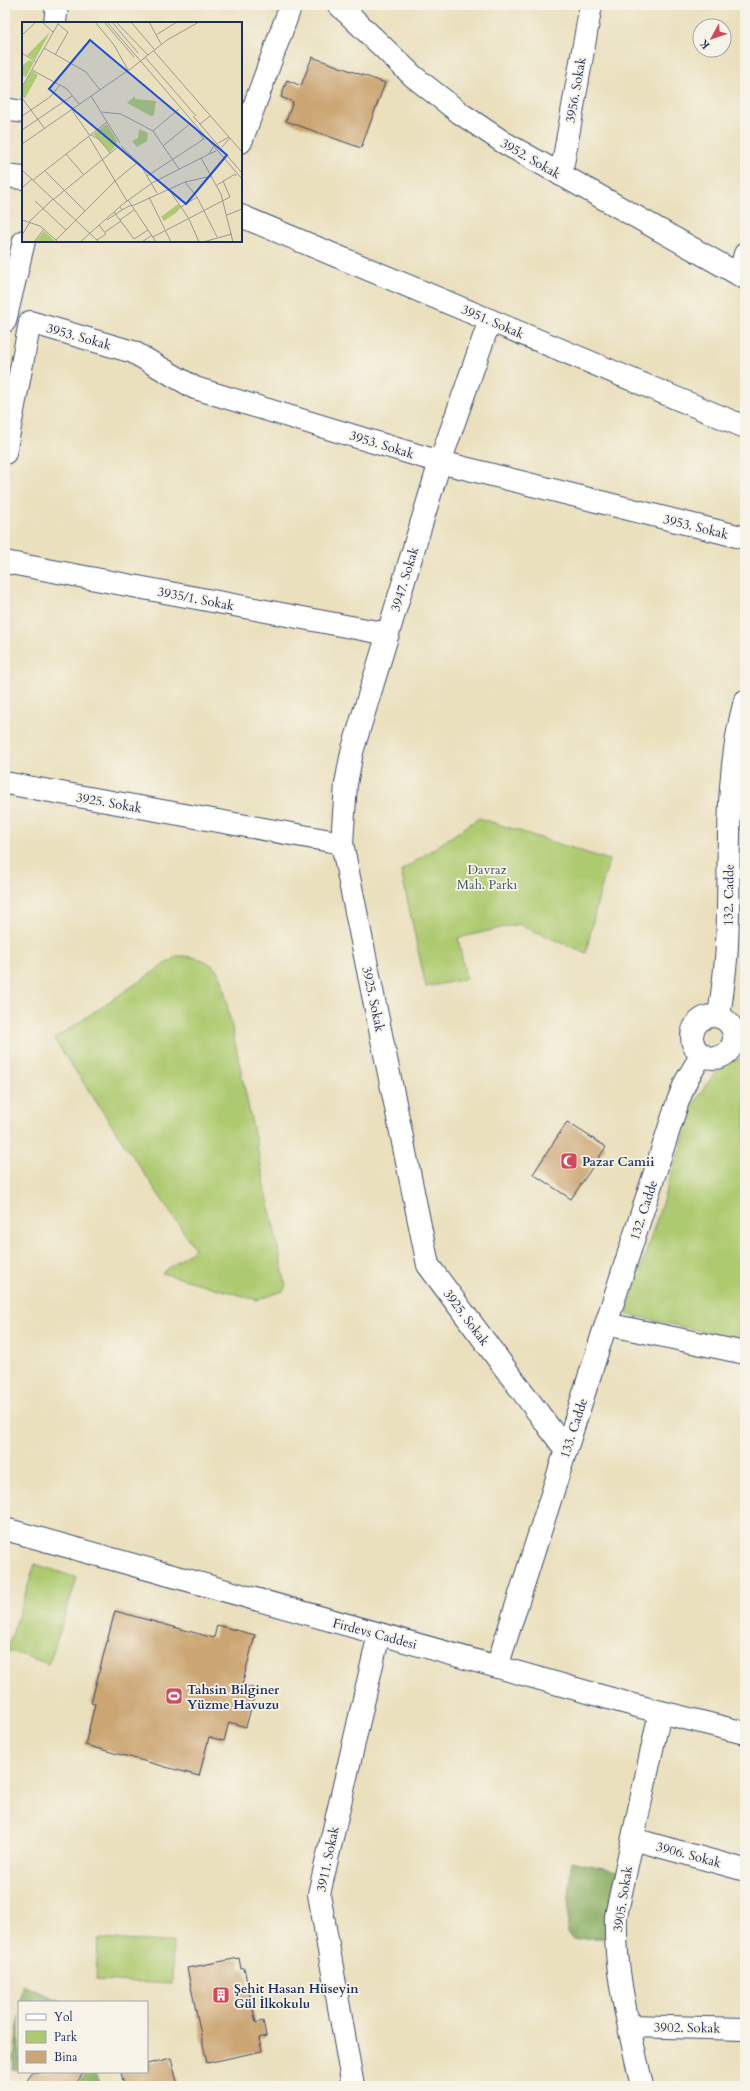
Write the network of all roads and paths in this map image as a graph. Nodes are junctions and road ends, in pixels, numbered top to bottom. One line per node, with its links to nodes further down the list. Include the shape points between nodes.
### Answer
1 (57, 5): 5 (main road)
2 (291, 5): 8 (main road)
3 (339, 5): 9 (main road, 3952. Sokak, via 413,76 460,113 503,142)
4 (591, 5): 9 (main road, 3956. Sokak)
5 (55, 22)
6 (5, 109): 7 (main road)
7 (22, 112)
8 (242, 139)
9 (561, 175): 15 (main road, 3952. Sokak)
10 (5, 176): 11 (main road)
11 (22, 178)
12 (242, 216): 17 (main road, 3951. Sokak)
13 (24, 242): 16 (main road)
14 (745, 254): 15 (main road)
15 (742, 277)
16 (5, 320)
17 (490, 320): 18 (main road, 3951. Sokak); 20 (main road, 3947. Sokak)
18 (745, 427)
19 (5, 453): 20 (main road, 3953. Sokak, via 30,322 133,352 195,388)
20 (440, 462): 21 (main road, 3953. Sokak); 23 (main road, 3947. Sokak)
21 (745, 538)
22 (5, 562): 23 (main road, 3935/1. Sokak)
23 (388, 634): 27 (main road, 3947. Sokak, via 352,752 346,784)
24 (745, 702): 25 (main road, 132. Cadde)
25 (741, 743): 28 (main road, 132. Cadde, via 731,792 727,958)
26 (5, 783): 27 (main road, 3925. Sokak)
27 (342, 843): 33 (main road, 3925. Sokak, via 428,1265)
28 (719, 1017): 29 (main road, via 730,1025); 30 (main road, via 705,1018 695,1026 692,1040)
29 (739, 1042): 30 (main road, via 724,1055 711,1058)
30 (702, 1054): 31 (main road, 132. Cadde, via 678,1102)
31 (606, 1324): 32 (main road); 33 (main road, 133. Cadde)
32 (745, 1353)
33 (566, 1450): 36 (main road, 133. Cadde)
34 (5, 1529): 35 (main road, Firdevs Caddesi)
35 (379, 1634): 36 (main road, Firdevs Caddesi); 43 (main road, 3911. Sokak, via 319,1894)
36 (497, 1667): 37 (main road, Firdevs Caddesi)
37 (660, 1712): 38 (main road, Firdevs Caddesi); 39 (main road, 3905. Sokak)
38 (745, 1733)
39 (633, 1839): 40 (main road, 3906. Sokak); 41 (main road, 3905. Sokak, via 616,1916 615,1941)
40 (745, 1870)
41 (629, 2026): 42 (main road, 3902. Sokak); 44 (main road, 3905. Sokak)
42 (745, 2029)
43 (353, 2086)
44 (642, 2086)

